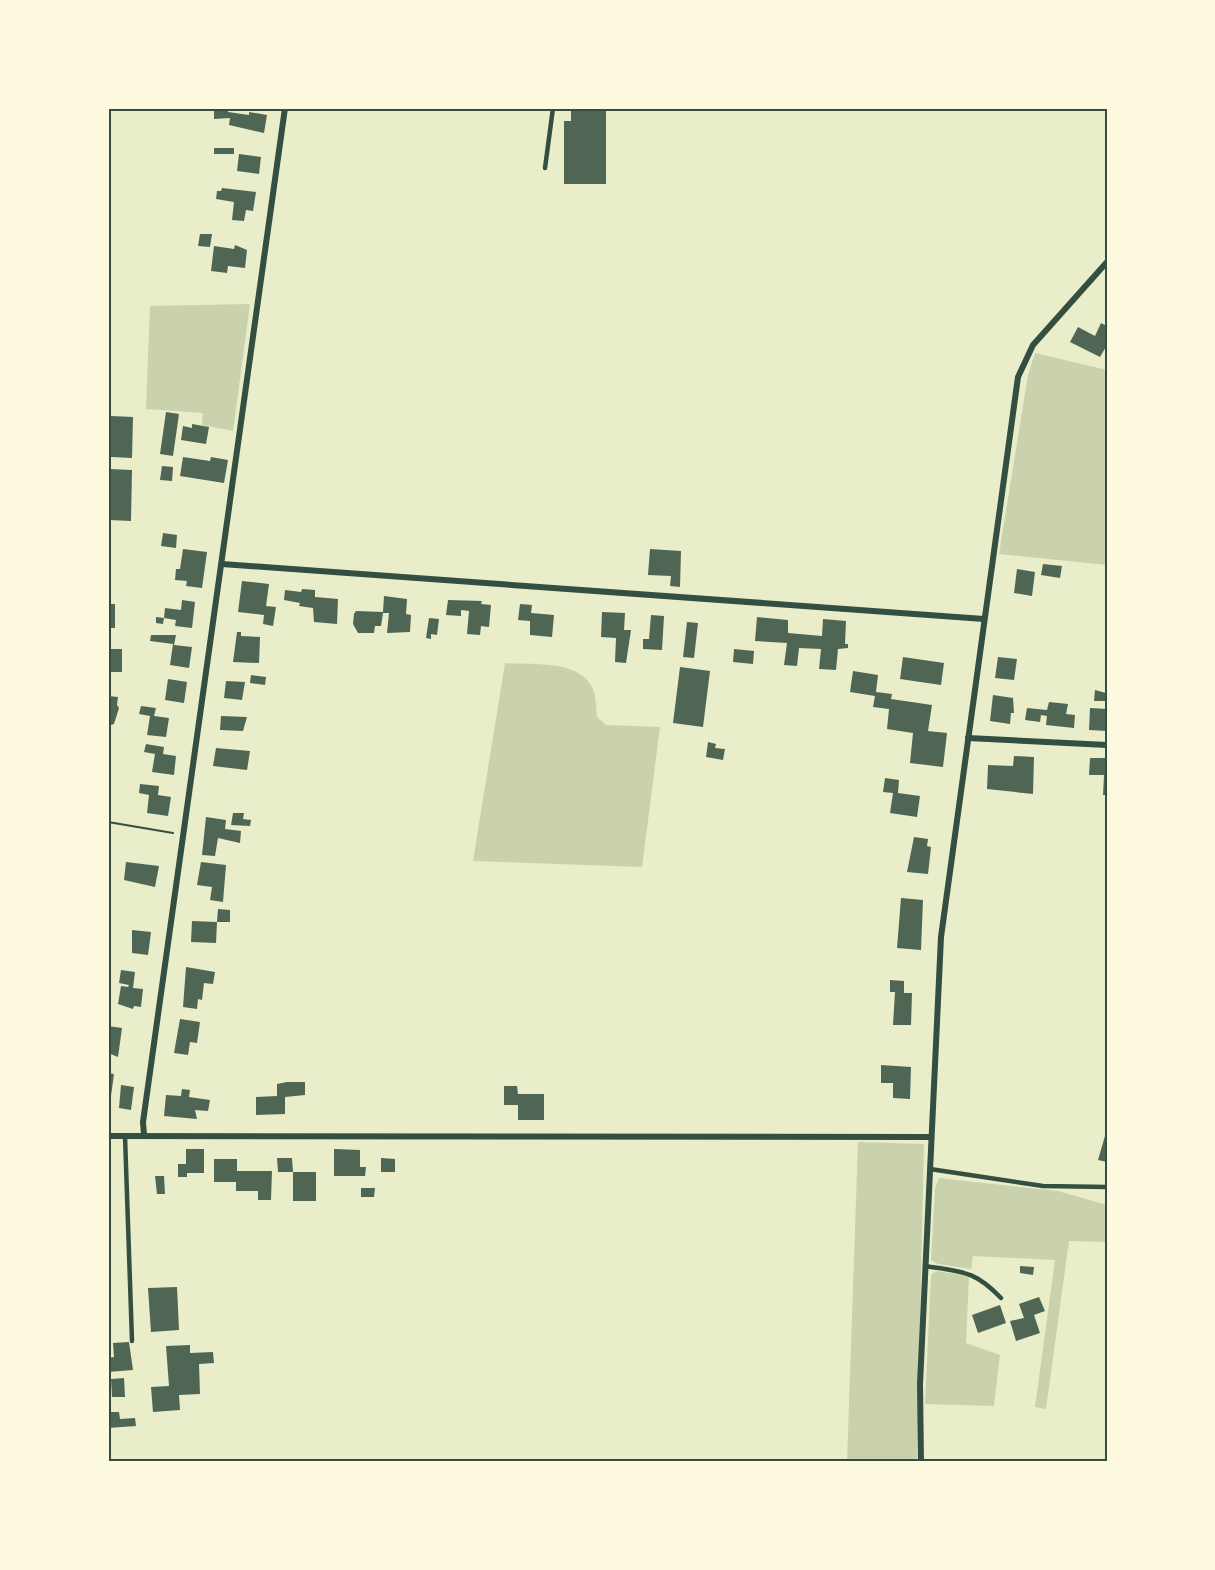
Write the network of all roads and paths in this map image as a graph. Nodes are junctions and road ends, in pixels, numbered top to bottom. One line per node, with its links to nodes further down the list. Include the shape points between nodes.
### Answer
1 (285, 108): 5 (street)
2 (553, 108): 3 (lane)
3 (544, 168)
4 (1107, 262): 6 (street, via 1033,345 1018,377)
5 (222, 564): 6 (street); 10 (street)
6 (984, 619): 7 (street)
7 (968, 738): 8 (street); 14 (street, via 940,938)
8 (1107, 745)
9 (108, 822): 10 (path)
10 (184, 834): 11 (street)
11 (144, 1135): 13 (street); 14 (street)
12 (108, 1136): 13 (street)
13 (125, 1136): 19 (lane)
14 (930, 1137): 15 (street)
15 (930, 1169): 16 (lane, via 1042,1185); 17 (street)
16 (1107, 1187)
17 (925, 1266): 18 (lane, via 971,1274); 20 (street)
18 (1001, 1298)
19 (132, 1341)
20 (921, 1462)

